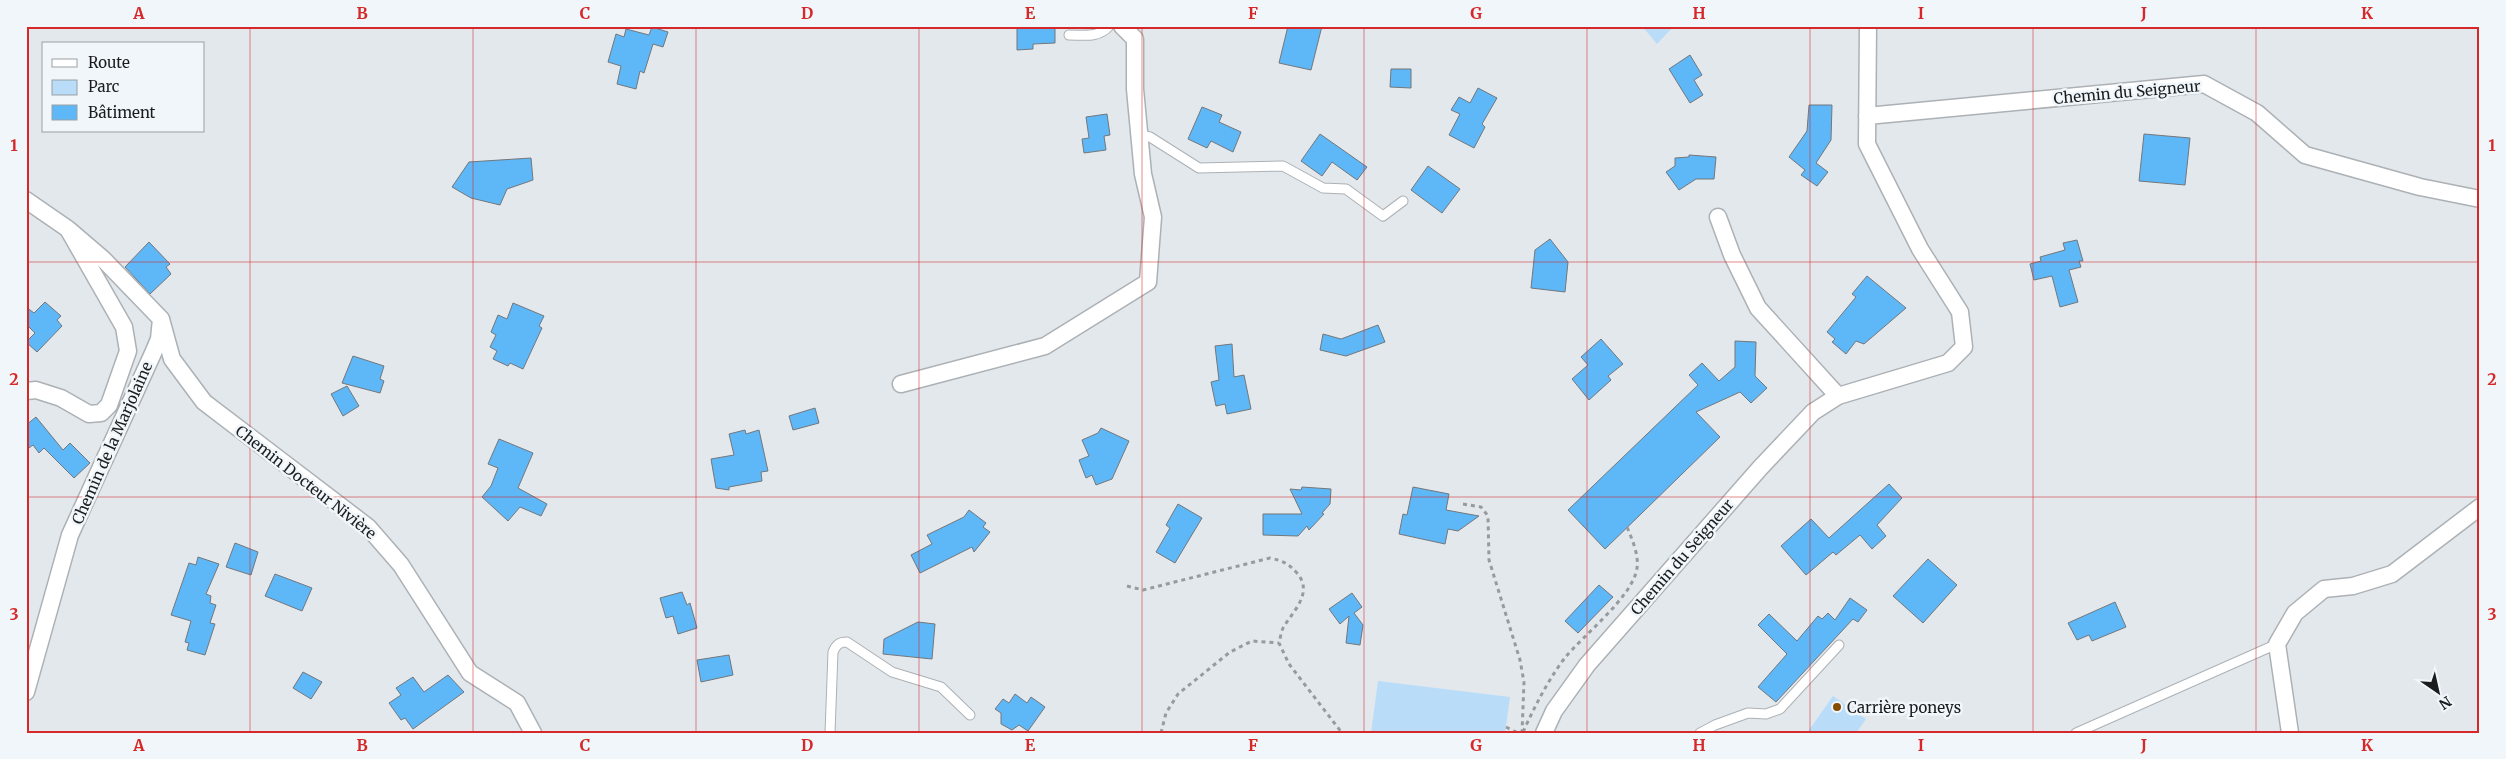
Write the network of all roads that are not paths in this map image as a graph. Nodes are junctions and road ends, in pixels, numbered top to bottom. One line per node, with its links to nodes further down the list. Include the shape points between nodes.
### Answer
1 (1109, 26): 4 (lane, via 1097,35)
2 (1122, 26): 6 (street, via 1135,39 1135,89)
3 (1868, 26): 5 (street, Chemin du Seigneur)
4 (1069, 35)
5 (1867, 116): 9 (street, Chemin du Seigneur, via 2204,84 2257,113 2305,155); 15 (street, Chemin du Seigneur, via 1867,144 1920,249 1960,312 1964,347 1948,363)
6 (1140, 135): 8 (lane, via 1150,137 1199,168 1283,166 1323,188 1346,189 1383,216); 13 (street, via 1143,174 1153,217 1148,282 1045,346)
7 (26, 200): 11 (street)
8 (1402, 200)
9 (2480, 200)
10 (1718, 217): 15 (street, via 1758,308)
11 (68, 228): 12 (street, via 146,301); 14 (street, via 124,327 128,351 109,404 101,413 89,414 61,398 36,390)
12 (161, 320): 19 (street, Chemin de la Marjolaine, via 154,351 70,535); 21 (street, Chemin Docteur Nivière, via 172,359 204,402 368,527 401,565 470,673 517,703)
13 (901, 384)
14 (26, 391)
15 (1838, 396): 23 (street, Chemin du Seigneur, via 1813,412 1760,468 1587,665 1554,711)
16 (2480, 507): 17 (street, via 2392,574 2353,586 2324,589 2296,613)
17 (2277, 644): 25 (lane); 26 (street)
18 (1839, 645): 24 (lane, via 1780,709 1766,714 1748,713)
19 (26, 692)
20 (970, 715): 22 (lane, via 941,687 892,672 847,642 842,642 834,652)
21 (533, 733)
22 (830, 733)
23 (1544, 733)
24 (1700, 733)
25 (2076, 733)
26 (2290, 733)

